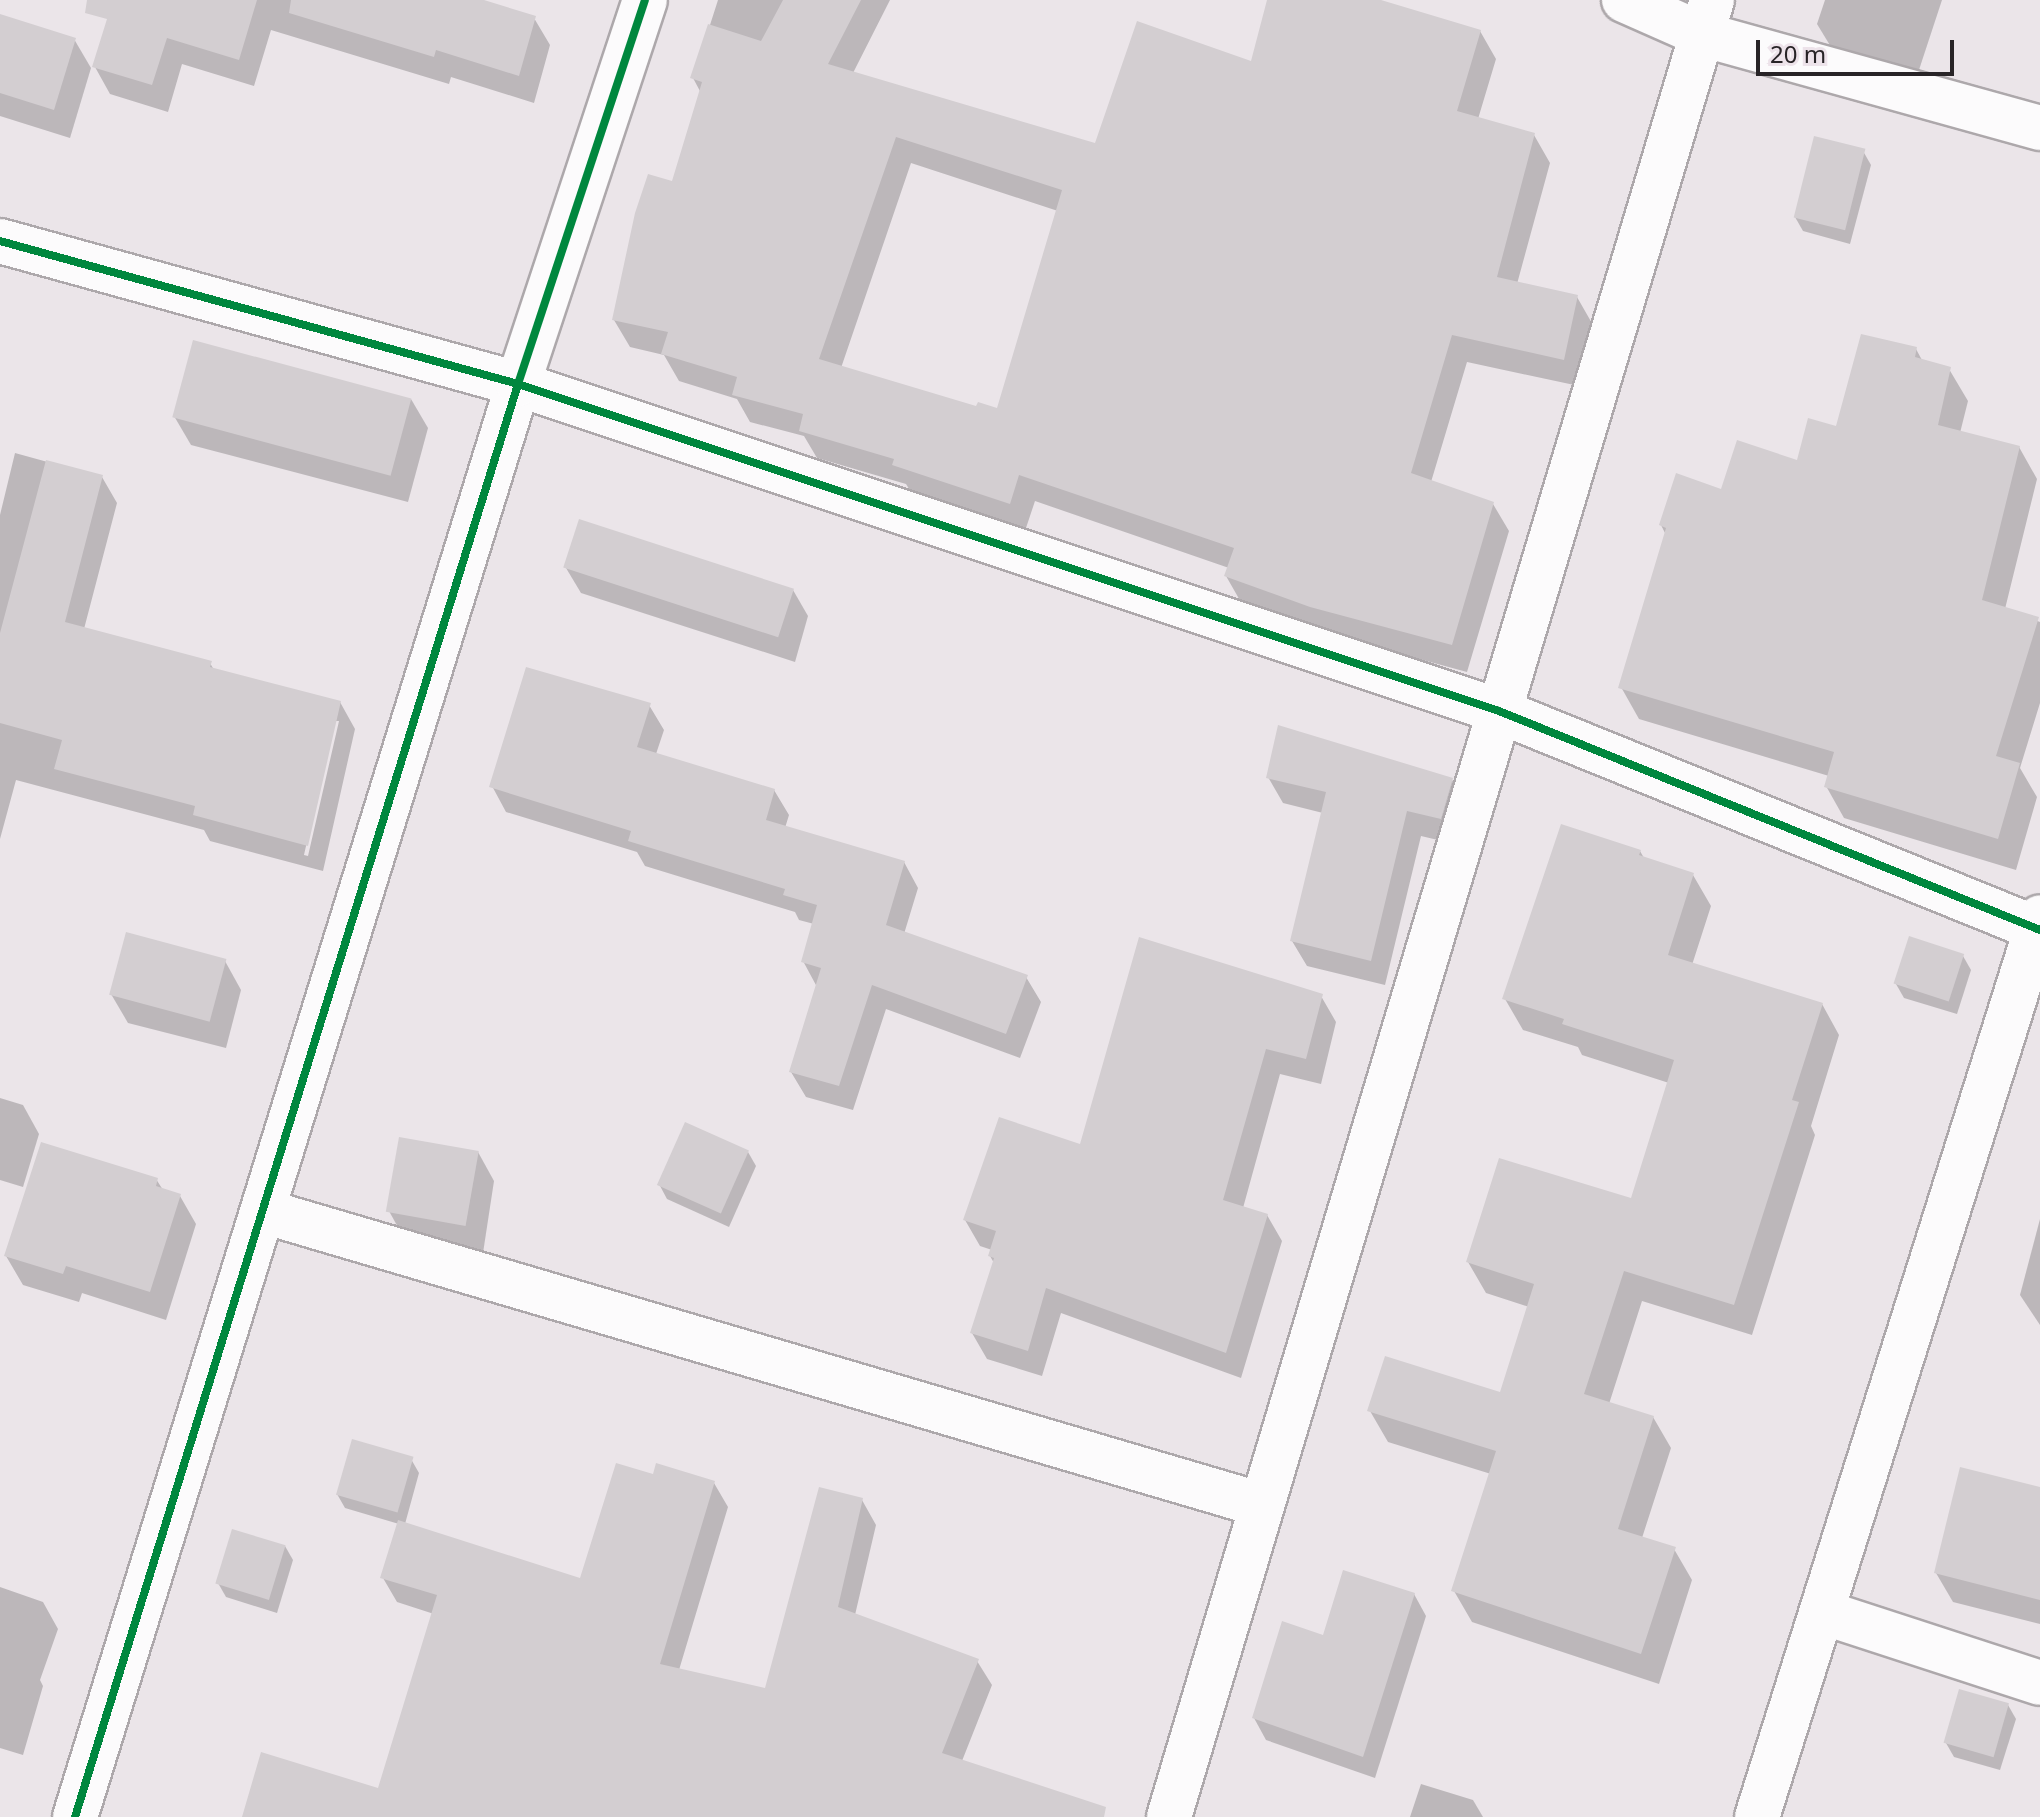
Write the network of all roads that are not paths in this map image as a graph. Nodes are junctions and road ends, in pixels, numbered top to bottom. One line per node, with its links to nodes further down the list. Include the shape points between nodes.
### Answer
1 (645, 0): 6 (street)
2 (1624, 0): 3 (street)
3 (1706, 17): 4 (street); 7 (street)
4 (2040, 128)
5 (0, 241): 6 (street)
6 (518, 384): 7 (street); 9 (street)
7 (1499, 711): 8 (street); 10 (street)
8 (2039, 925): 11 (street)
9 (263, 1211): 10 (street); 13 (street)
10 (1262, 1505): 14 (street)
11 (1822, 1612): 12 (street); 15 (street)
12 (2040, 1683)
13 (75, 1817)
14 (1169, 1817)
15 (1757, 1817)

